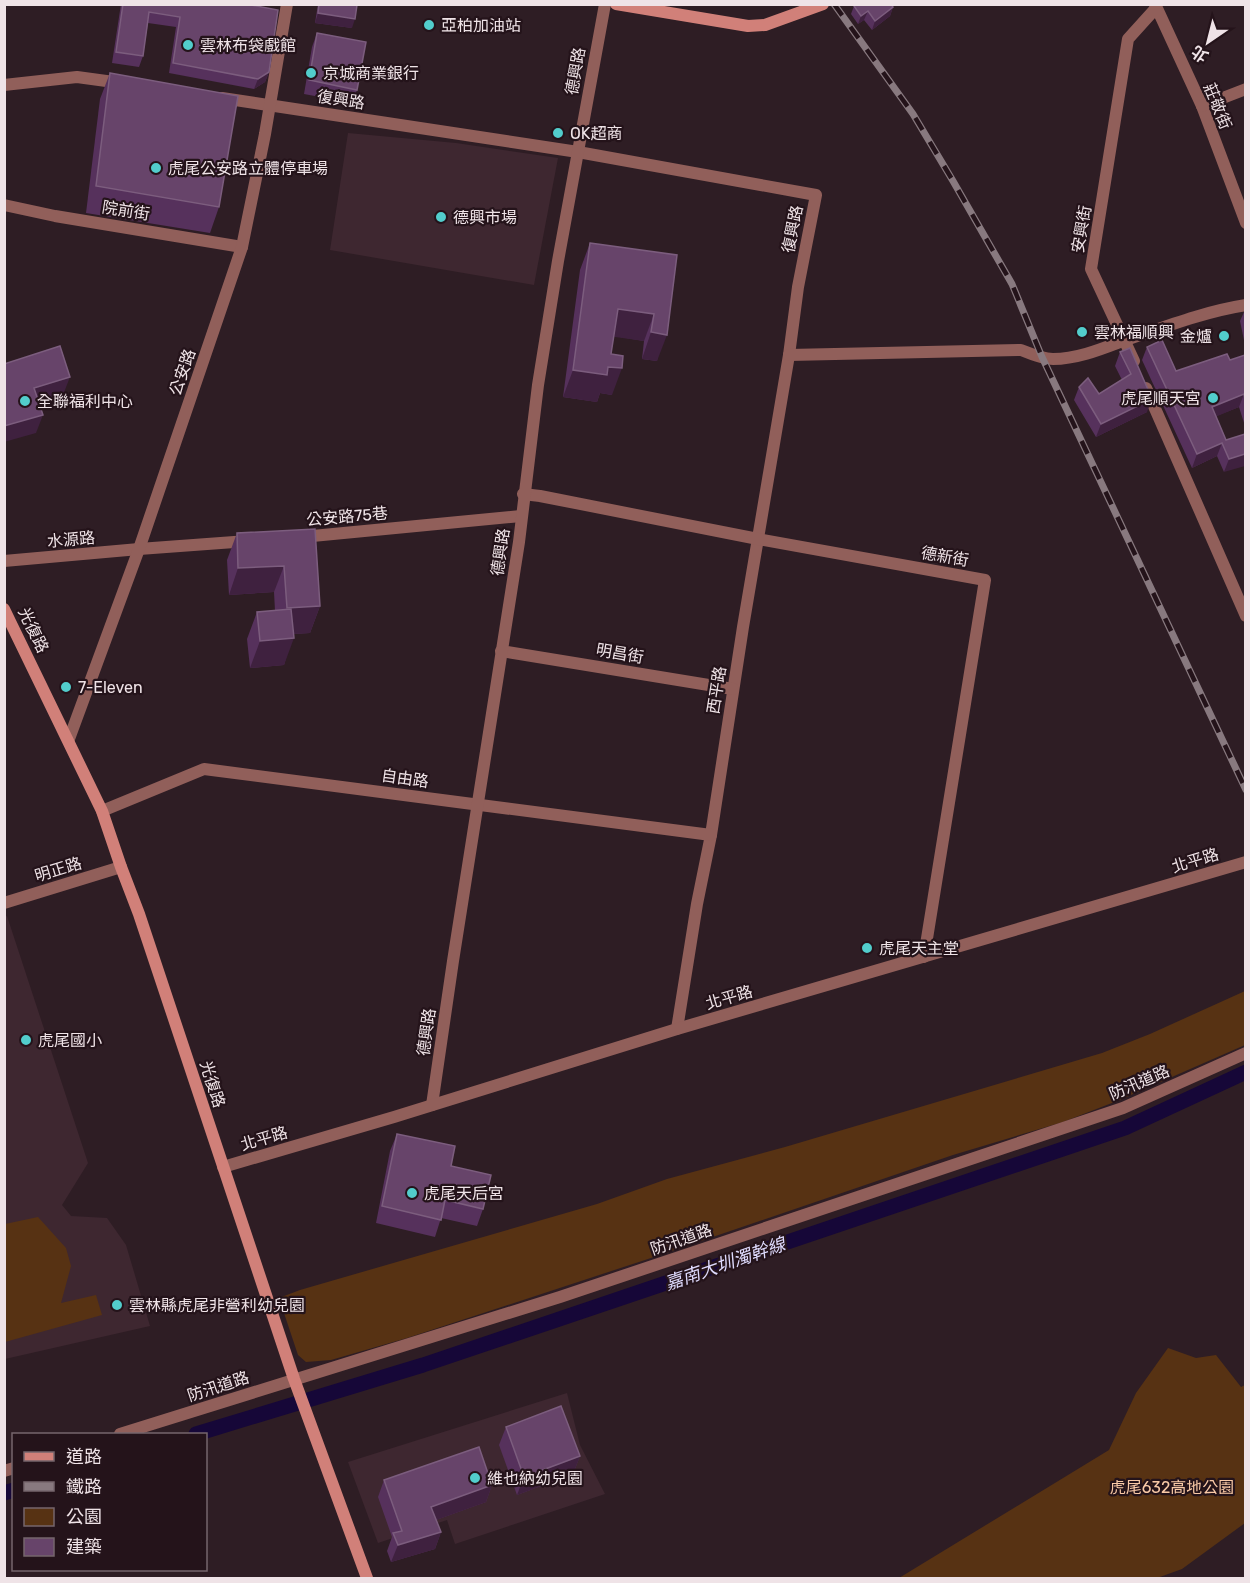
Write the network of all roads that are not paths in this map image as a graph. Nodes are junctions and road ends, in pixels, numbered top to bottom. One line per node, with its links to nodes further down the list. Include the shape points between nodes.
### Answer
1 (287, 4): 10 (street, 公安路)
2 (605, 4): 12 (street, 德興路)
3 (616, 4): 4 (street, via 748,26 765,25)
4 (823, 4)
5 (1156, 6): 11 (street, 莊敬街); 17 (street, 安興街, via 1128,39 1091,269)
6 (4, 85): 7 (street, via 77,77)
7 (134, 85)
8 (1245, 89): 11 (street)
9 (213, 97): 10 (street, 復興路)
10 (270, 105): 12 (street, 復興路); 15 (street, 公安路)
11 (1202, 106): 14 (street, 莊敬街)
12 (578, 152): 18 (street, 復興路, via 816,195); 19 (street, 德興路)
13 (4, 205): 15 (street, 院前街)
14 (1245, 223)
15 (242, 247): 24 (street, 公安路)
16 (1245, 305): 17 (street, via 1218,309)
17 (1125, 341): 18 (street, via 1081,356 1051,360 1022,350); 27 (street, 安興街)
18 (789, 355): 22 (street, 西平路)
19 (523, 494): 20 (street, 德興路); 22 (street, 德新街)
20 (521, 516): 21 (street, 公安路75巷); 28 (street, 德興路)
21 (293, 537)
22 (758, 538): 29 (street, 西平路); 37 (street, 德新街, via 985,580)
23 (258, 541): 24 (street)
24 (139, 549): 25 (street, 水源路); 30 (street, 公安路)
25 (4, 561)
26 (4, 609): 30 (street, 光復路)
27 (1245, 615)
28 (501, 651): 29 (street, 明昌街); 31 (street, 德興路)
29 (733, 689): 33 (street, 西平路)
30 (69, 739): 32 (street, 光復路)
31 (477, 804): 32 (street, 自由路, via 204,769); 33 (street, 自由路); 40 (street, 德興路)
32 (102, 810): 35 (street, 光復路)
33 (711, 836): 38 (street, 西平路)
34 (1245, 862): 37 (street, 北平路)
35 (121, 867): 36 (street, 明正路); 41 (street, 光復路)
36 (4, 903)
37 (924, 957): 38 (street, 北平路)
38 (677, 1029): 40 (street, 北平路)
39 (1245, 1053): 42 (street, 防汛道路, via 1123,1108)
40 (432, 1105): 41 (street, 北平路)
41 (223, 1167): 42 (street, 光復路)
42 (296, 1383): 43 (street, 防汛道路); 44 (street, 光復路)
43 (123, 1433)
44 (367, 1578)

